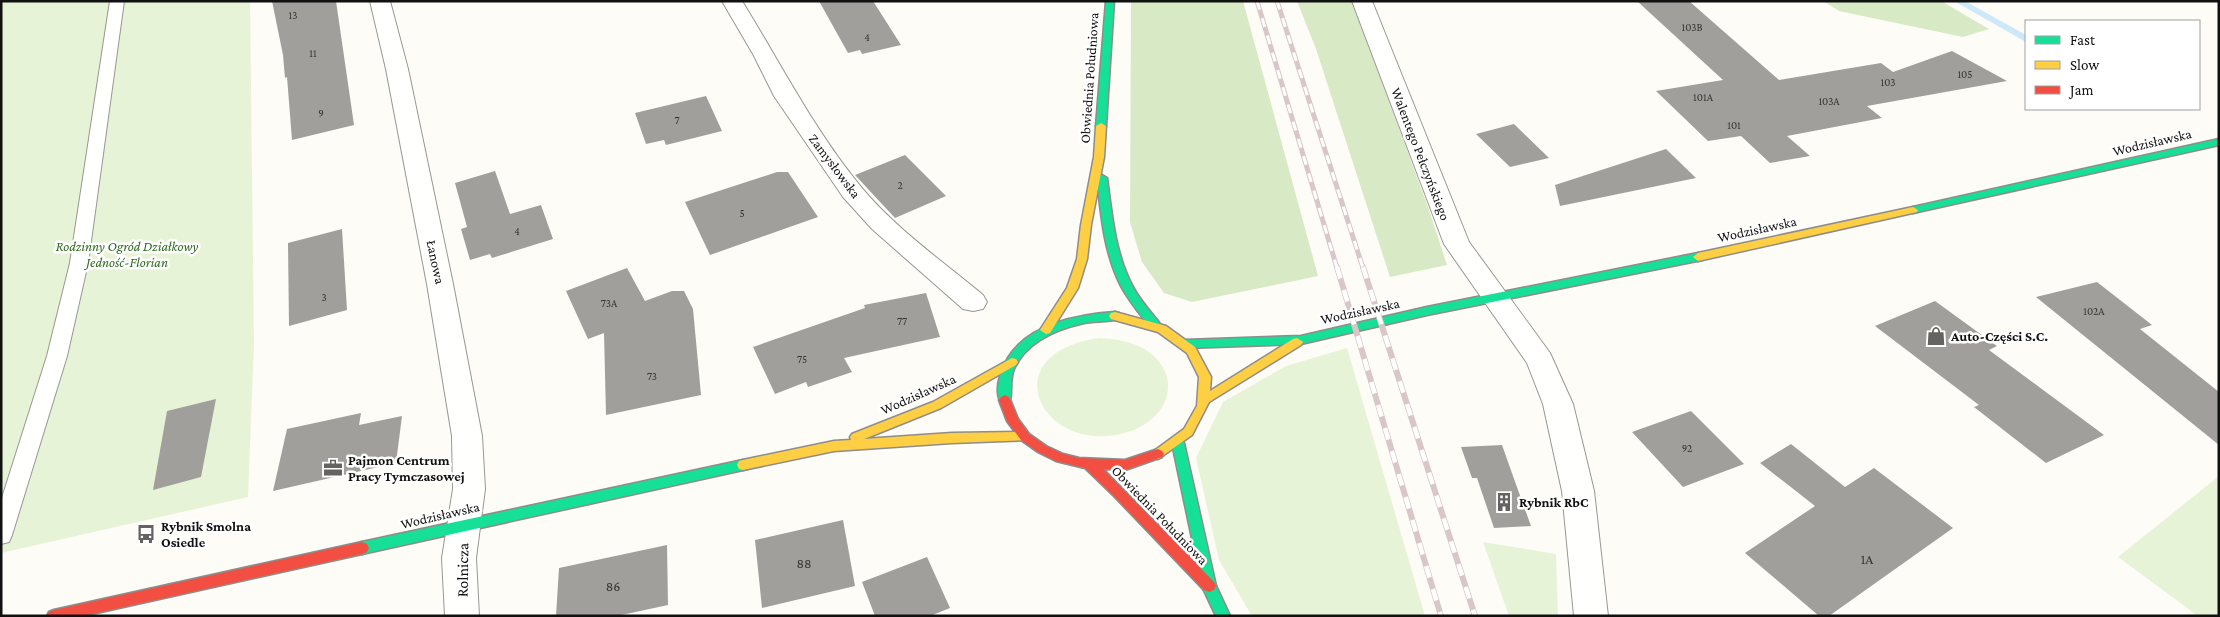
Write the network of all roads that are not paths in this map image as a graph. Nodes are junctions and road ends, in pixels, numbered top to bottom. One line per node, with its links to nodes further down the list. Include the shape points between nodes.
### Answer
1 (117, 1): 21 (lane, via 79,262 43,403)
2 (380, 1): 20 (street, Łanowa, via 463,406 469,489)
3 (732, 1): 9 (street, Zamysłowska, via 785,96 852,192 881,223)
4 (1110, 1): 7 (main road, Obwiednia Południowa)
5 (1362, 1): 8 (street, Walentego Pełczyńskiego, via 1457,244)
6 (2219, 142): 8 (main road, Wodzisławska, via 1716,254)
7 (1099, 157): 10 (main road, Obwiednia Południowa, via 1116,263 1126,286); 11 (main road, Obwiednia Południowa, via 1078,273)
8 (1495, 299): 12 (main road, Wodzisławska); 26 (street, Walentego Pełczyńskiego, via 1540,360 1558,404 1578,491)
9 (974, 302)
10 (1154, 324): 11 (main road, via 1135,318 1104,315 1074,319); 13 (main road)
11 (1046, 330): 14 (main road, via 1027,342)
12 (1301, 340): 13 (main road, Wodzisławska); 15 (main road, Wodzisławska)
13 (1185, 344): 15 (main road, via 1203,370)
14 (1012, 362): 16 (main road, via 1005,378 1004,398 1011,417); 18 (main road, Wodzisławska, via 937,404)
15 (1206, 399): 17 (main road, via 1196,424)
16 (1025, 437): 18 (main road, Wodzisławska); 19 (main road, via 1052,454)
17 (1178, 443): 19 (main road, via 1135,462); 22 (main road, Obwiednia Południowa)
18 (834, 446): 20 (main road, Wodzisławska)
19 (1089, 464): 22 (main road, Obwiednia Południowa, via 1133,505)
20 (464, 525): 23 (main road, Wodzisławska); 24 (street, Rolnicza, via 459,558)
21 (1, 535)
22 (1209, 586): 25 (main road, Obwiednia Południowa)
23 (54, 616)
24 (462, 616)
25 (1223, 616)
26 (1591, 616)

